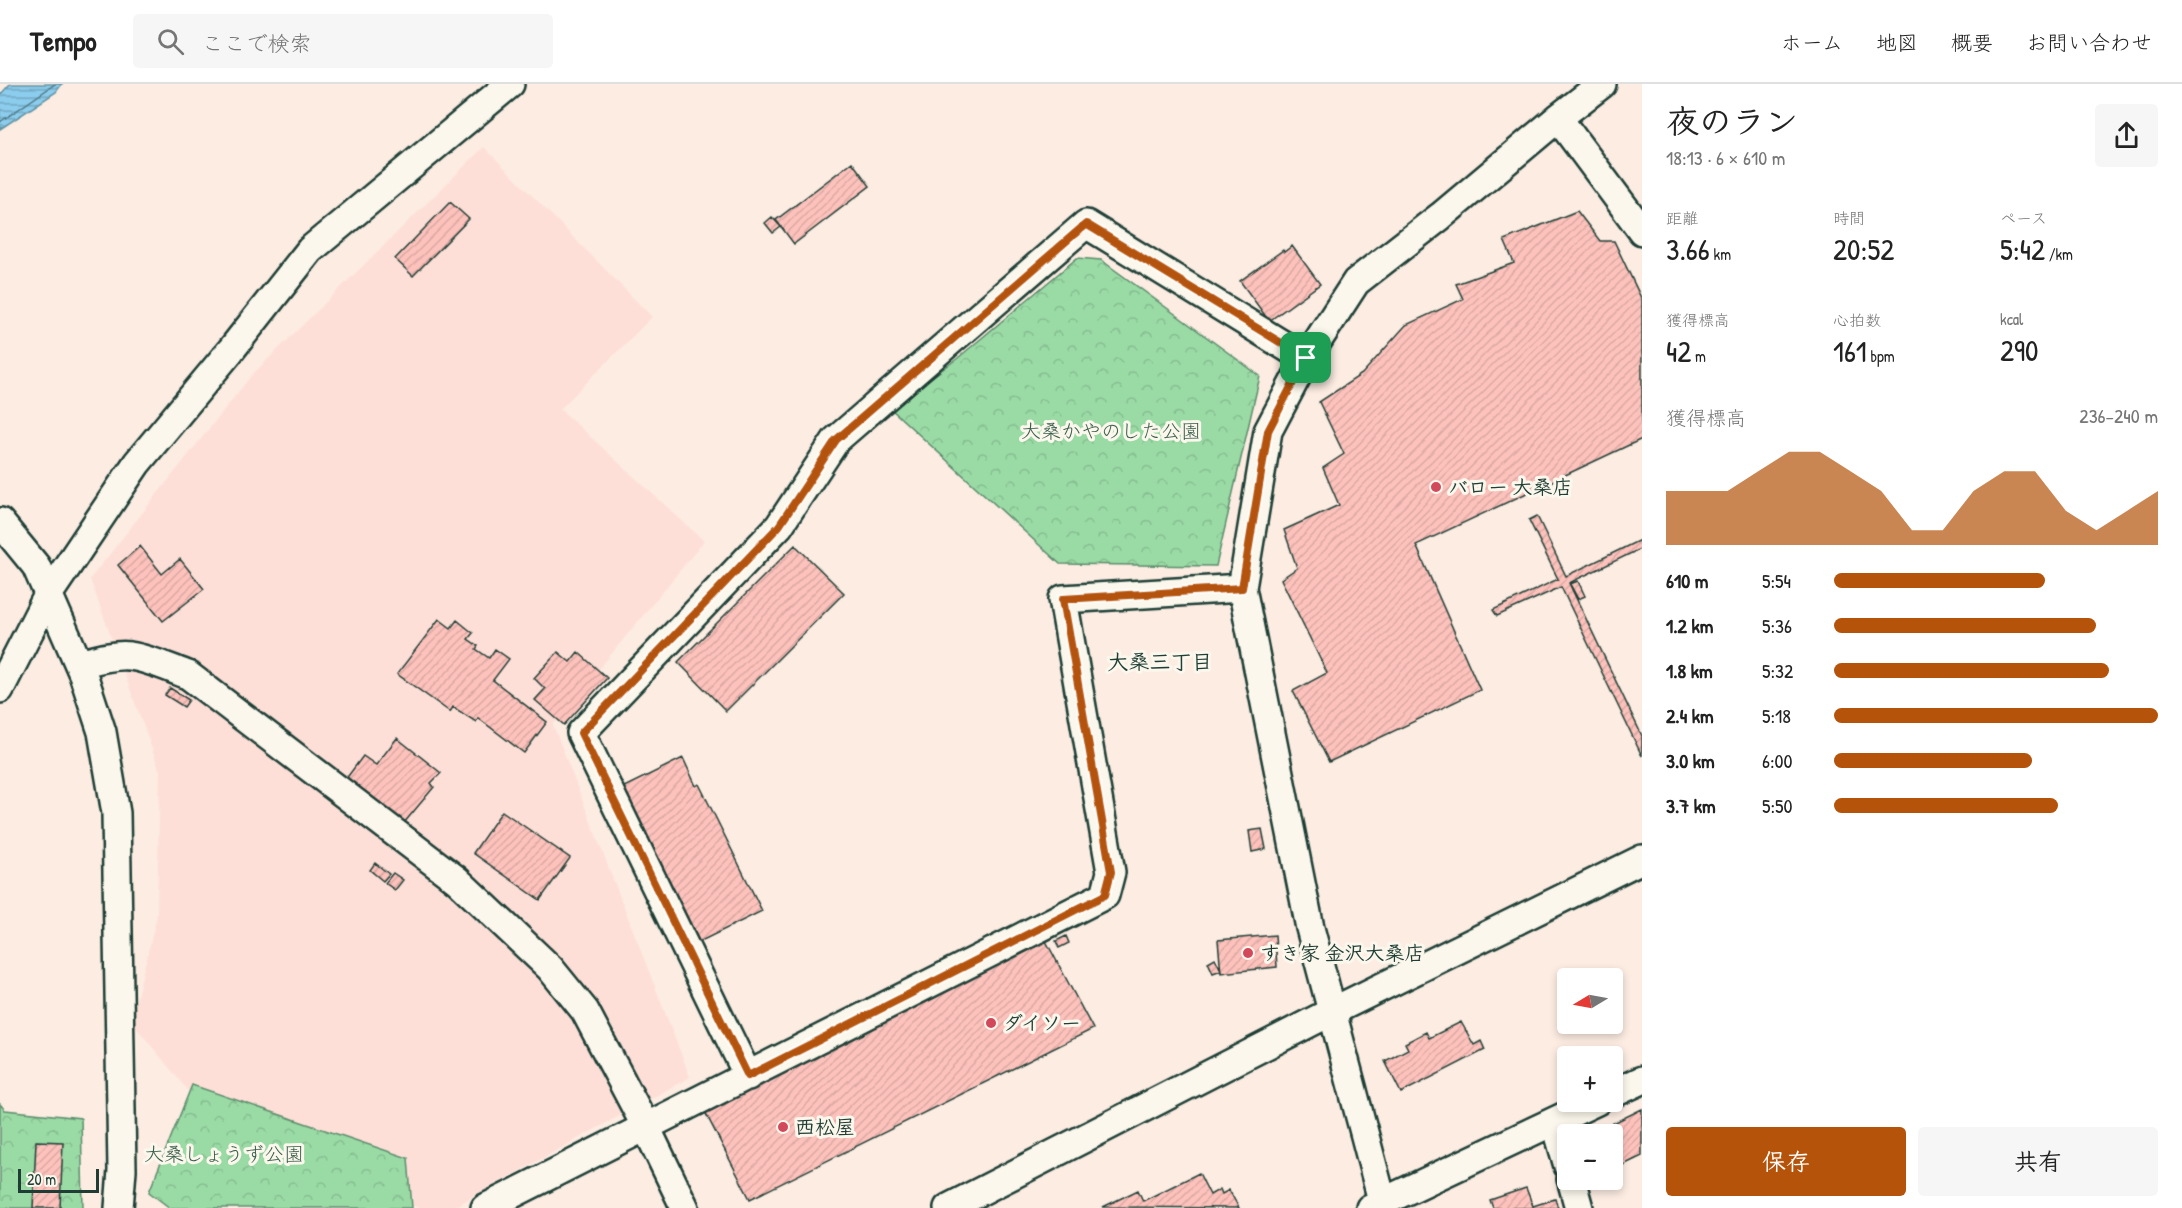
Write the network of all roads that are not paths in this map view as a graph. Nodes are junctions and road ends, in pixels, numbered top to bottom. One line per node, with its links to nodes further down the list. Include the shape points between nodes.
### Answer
1 (510, 84): 8 (street, via 310,250 137,463)
2 (1602, 84): 3 (street)
3 (1558, 118): 4 (street); 5 (street, via 1356,282)
4 (1642, 231)
5 (1306, 358): 7 (street, via 1268,431); 13 (street, via 1086,224 836,440 779,526 581,733)
6 (0, 522): 8 (street, via 36,566)
7 (1242, 588): 12 (street, via 1310,928); 13 (street, via 1063,599 1111,872 1105,895)
8 (48, 595): 9 (street); 10 (street)
9 (79, 664): 18 (street, via 128,656 188,675 457,880 550,968 585,1011); 22 (street, via 102,732 116,813 122,1170)
10 (0, 689)
11 (1642, 859): 12 (street)
12 (1333, 1011): 21 (street); 25 (street)
13 (748, 1076): 18 (street)
14 (1642, 1080): 15 (street)
15 (1623, 1089)
16 (1574, 1112): 17 (street)
17 (1555, 1121): 19 (street); 21 (street)
18 (646, 1127): 23 (street); 24 (street)
19 (1557, 1128)
20 (1574, 1190): 26 (street)
21 (1379, 1206)
22 (119, 1208)
23 (485, 1208)
24 (685, 1208)
25 (948, 1208)
26 (1579, 1208)

